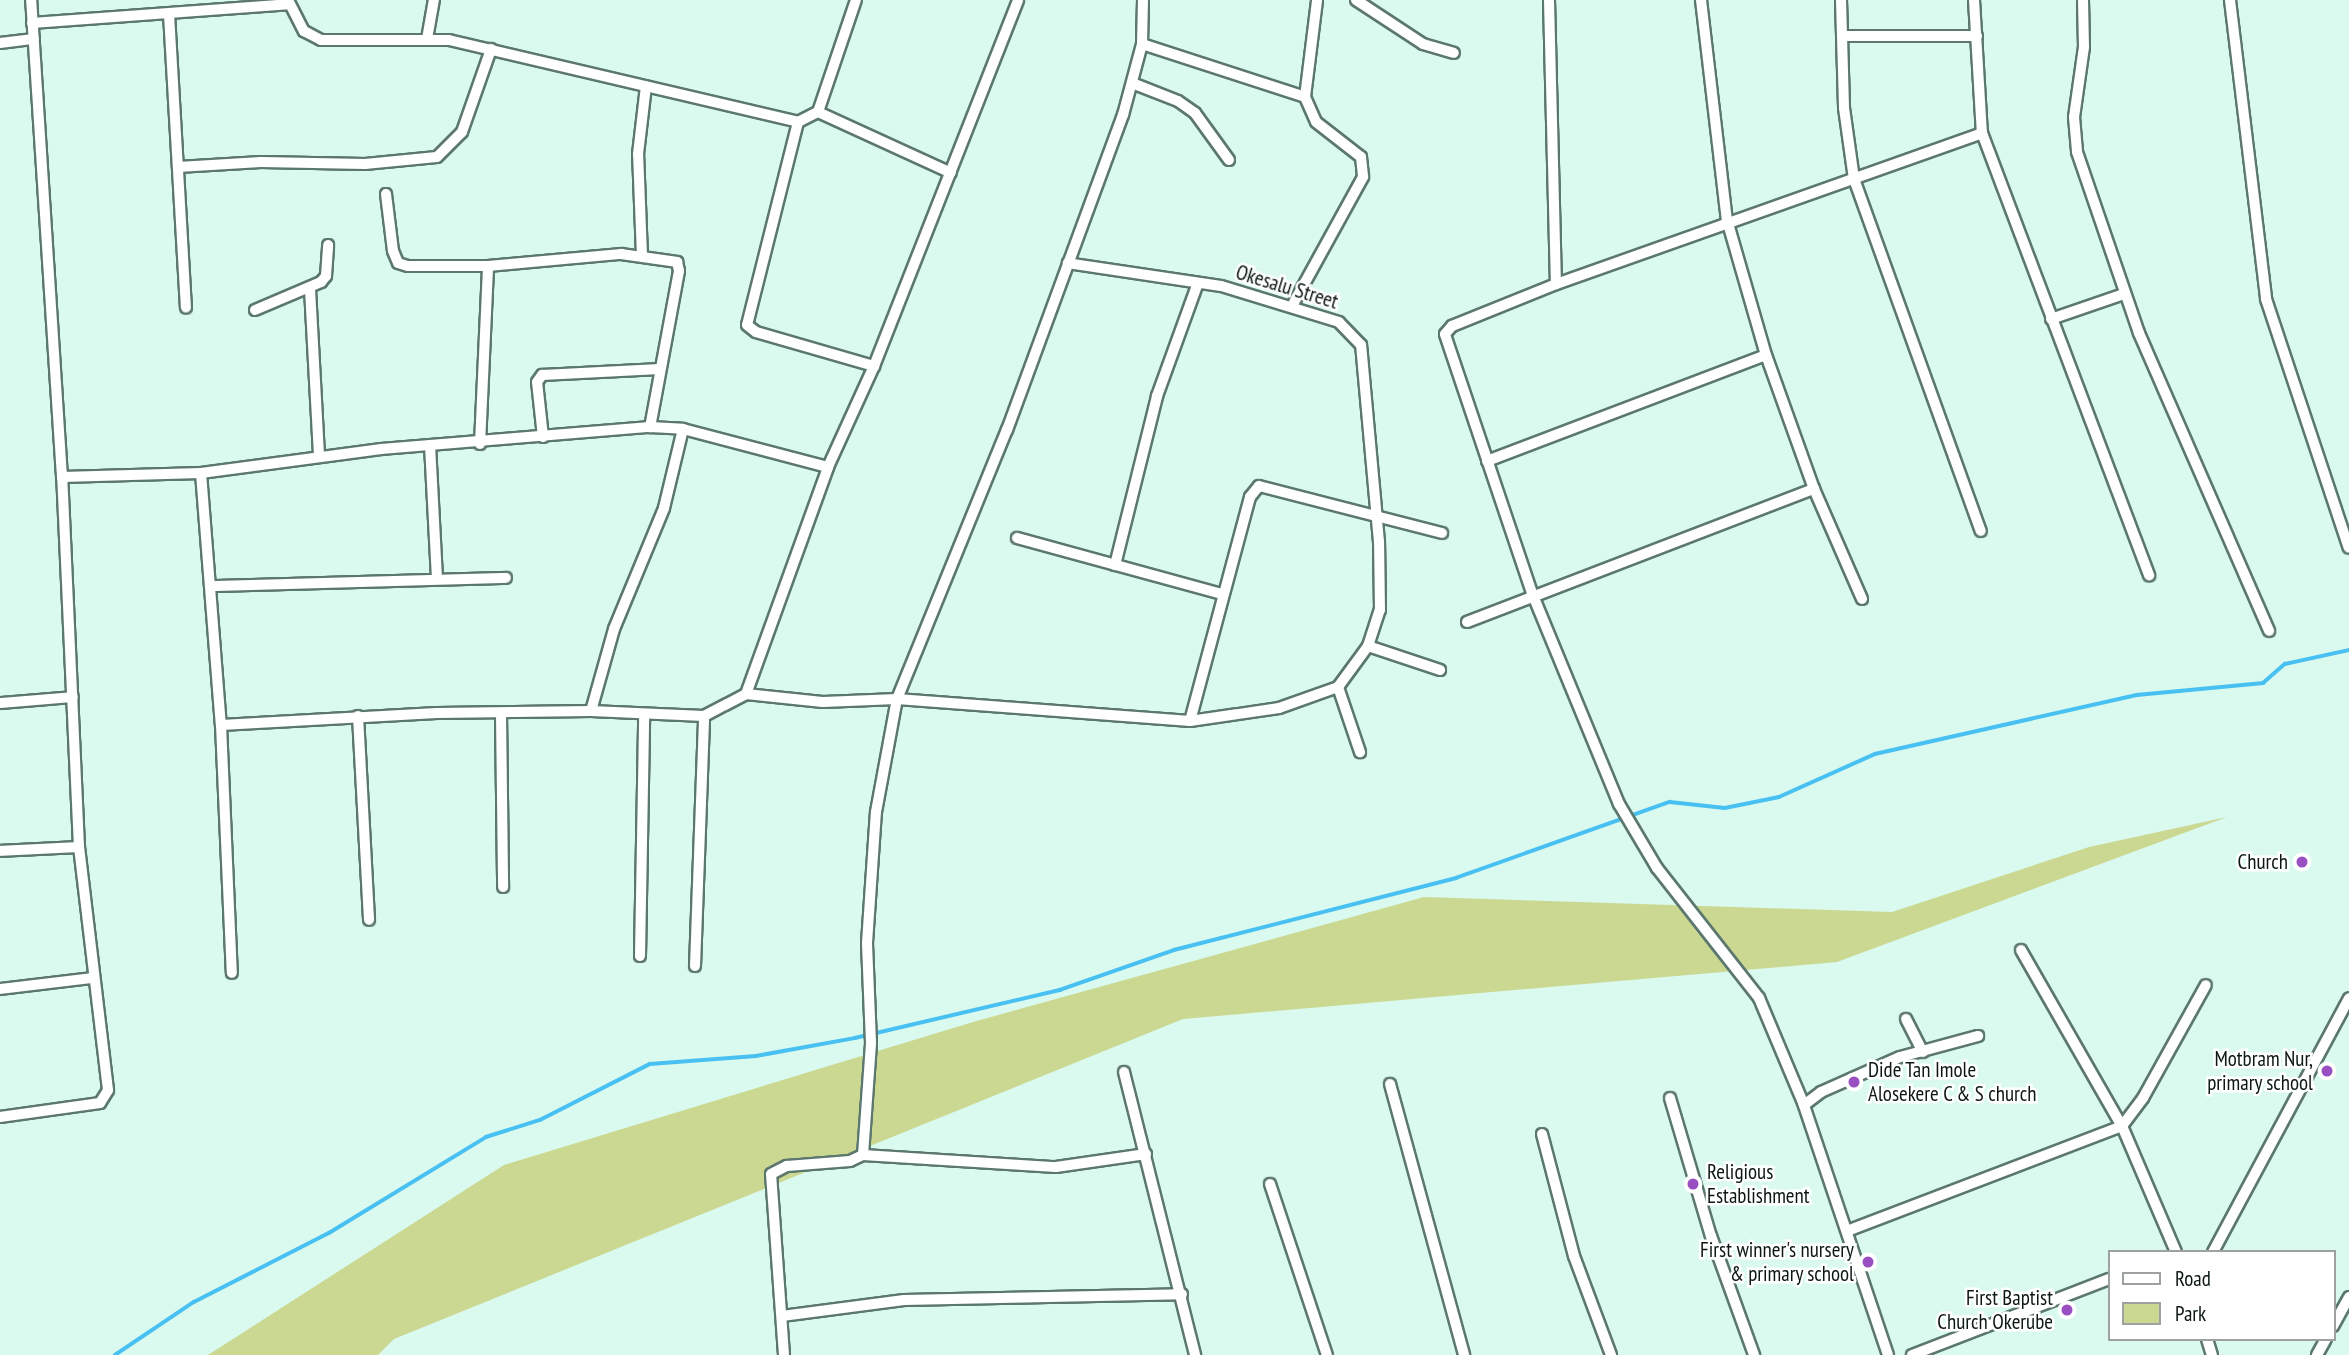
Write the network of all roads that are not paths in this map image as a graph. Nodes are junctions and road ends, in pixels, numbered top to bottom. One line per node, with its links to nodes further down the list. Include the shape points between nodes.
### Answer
1 (31, 0): 16 (street)
2 (434, 0): 20 (street)
3 (856, 0): 28 (street)
4 (1018, 0): 33 (street)
5 (1143, 0): 22 (street)
6 (1317, 0): 27 (street)
7 (1356, 0): 24 (street, via 1423,44)
8 (1549, 0): 42 (street)
9 (1701, 0): 36 (street)
10 (1841, 0): 17 (street)
11 (1974, 0): 18 (street)
12 (2083, 0): 44 (street, via 2084,47 2074,117 2077,152)
13 (2230, 0): 67 (street, via 2266,299)
14 (288, 2): 15 (street); 20 (street, via 304,31 321,40)
15 (169, 14): 16 (street); 32 (street)
16 (32, 23): 19 (street)
17 (1845, 36): 18 (street); 34 (street, via 1844,108)
18 (1977, 36): 30 (street)
19 (34, 39): 21 (street); 61 (street)
20 (427, 39): 23 (street)
21 (0, 43)
22 (1142, 44): 25 (street); 27 (street)
23 (491, 49): 26 (street); 32 (street, via 461,132 437,157 365,164 261,162)
24 (1454, 53)
25 (1132, 83): 31 (street, via 1178,101 1195,113); 39 (street)
26 (646, 86): 29 (street); 38 (street, via 639,154)
27 (1305, 97): 45 (street, via 1316,122 1353,149 1364,167)
28 (818, 112): 29 (street); 33 (street)
29 (798, 122): 50 (street, via 747,325 756,332)
30 (1982, 133): 34 (street); 48 (street)
31 (1229, 160)
32 (178, 167): 46 (street)
33 (951, 173): 50 (street)
34 (1854, 179): 36 (street); 64 (street)
35 (386, 194): 40 (street, via 398,263)
36 (1727, 220): 42 (street); 49 (street)
37 (328, 245): 43 (street, via 326,275)
38 (642, 256): 40 (street, via 584,256); 51 (street, via 671,259 680,266)
39 (1068, 263): 41 (street, Okesalu Street); 83 (street, via 1007,430)
40 (488, 266): 55 (street)
41 (1198, 283): 45 (street, Okesalu Street); 68 (street, via 1157,396)
42 (1556, 284): 58 (street, via 1446,330 1445,340)
43 (310, 289): 47 (street); 57 (street)
44 (2124, 294): 48 (street); 77 (street)
45 (1292, 306): 63 (street, Okesalu Street, via 1339,322 1361,345)
46 (186, 308)
47 (255, 310)
48 (2051, 319): 69 (street)
49 (1766, 355): 58 (street); 62 (street)
50 (874, 366): 59 (street)
51 (660, 369): 52 (street); 54 (street, via 542,375 537,382)
52 (650, 428): 53 (street); 54 (street)
53 (683, 429): 59 (street); 85 (street, via 664,508 614,629)
54 (543, 437): 55 (street)
55 (480, 444): 56 (street)
56 (430, 446): 57 (street); 71 (street)
57 (319, 457): 60 (street)
58 (1487, 461): 73 (street)
59 (828, 467): 81 (street)
60 (201, 473): 61 (street); 72 (street)
61 (62, 477): 82 (street)
62 (1814, 489): 73 (street); 75 (street)
63 (1375, 512): 65 (street); 74 (street, via 1259,486 1250,497); 78 (street, Okesalu Street, via 1380,610)
64 (1981, 530)
65 (1442, 533)
66 (1017, 538): 68 (street)
67 (2349, 548)
68 (1115, 565): 74 (street)
69 (2149, 576)
70 (506, 578): 71 (street)
71 (437, 579): 72 (street)
72 (212, 586): 91 (street)
73 (1532, 593): 76 (street); 111 (street, via 1619,804 1657,868 1759,998)
74 (1222, 594): 90 (street)
75 (1862, 599)
76 (1467, 622)
77 (2269, 631)
78 (1368, 646): 79 (street); 80 (street, Okesalu Street)
79 (1440, 670)
80 (1338, 687): 90 (street, via 1279,708); 92 (street)
81 (746, 694): 83 (street, via 823,702); 89 (street)
82 (74, 697): 84 (street); 93 (street)
83 (897, 699): 90 (street); 116 (street, via 876,812 867,943 871,1043)
84 (0, 703)
85 (591, 710): 86 (street); 88 (street)
86 (501, 714): 87 (street); 95 (street)
87 (358, 716): 91 (street); 96 (street)
88 (644, 716): 89 (street); 98 (street)
89 (704, 716): 99 (street)
90 (1190, 721)
91 (221, 725): 100 (street)
92 (1360, 752)
93 (79, 847): 94 (street); 101 (street)
94 (0, 851)
95 (503, 887)
96 (369, 920)
97 (2021, 950): 113 (street)
98 (640, 956)
99 (695, 966)
100 (232, 974)
101 (92, 978): 103 (street); 112 (street, via 108,1081 106,1097 100,1103)
102 (2206, 985): 113 (street, via 2143,1098)
103 (0, 989)
104 (2349, 998): 120 (street)
105 (1906, 1020): 107 (street)
106 (1979, 1036): 107 (street)
107 (1923, 1052): 111 (street, via 1900,1057 1821,1092)
108 (1124, 1072): 115 (street)
109 (1390, 1084): 129 (street)
110 (1670, 1098): 131 (street, via 1711,1236)
111 (1804, 1105): 118 (street)
112 (0, 1117)
113 (2122, 1125): 118 (street); 119 (street)
114 (1542, 1134): 130 (street, via 1574,1256)
115 (1146, 1154): 116 (street, via 1056,1167); 122 (street)
116 (863, 1155): 124 (street, via 850,1161 787,1166 771,1174)
117 (1270, 1184): 128 (street)
118 (1847, 1231): 132 (street)
119 (2175, 1250)
120 (2214, 1250)
121 (2108, 1279): 133 (street)
122 (1182, 1294): 124 (street, via 904,1300); 127 (street)
123 (2349, 1297): 125 (street)
124 (782, 1316): 126 (street)
125 (2335, 1322)
126 (784, 1355)
127 (1195, 1355)
128 (1327, 1355)
129 (1465, 1355)
130 (1611, 1355)
131 (1754, 1355)
132 (1888, 1355)
133 (1912, 1355)

